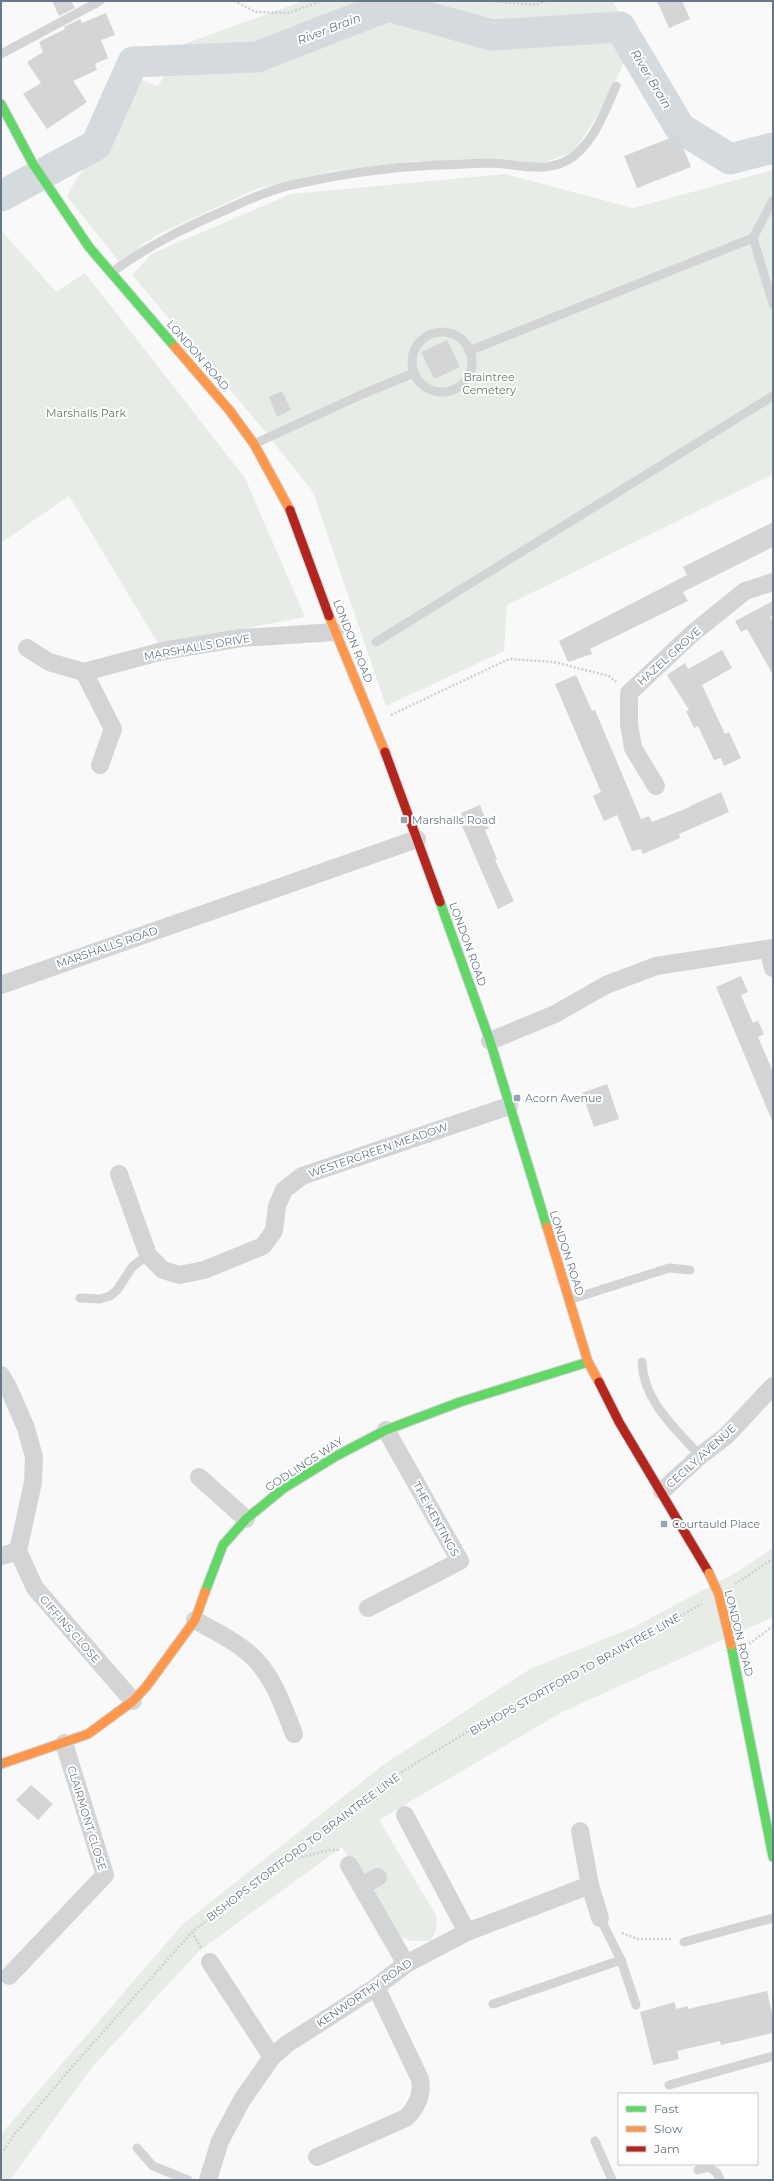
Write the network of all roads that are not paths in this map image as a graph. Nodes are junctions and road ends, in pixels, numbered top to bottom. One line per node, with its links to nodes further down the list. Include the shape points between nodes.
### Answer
1 (100, 1): 2 (lane)
2 (1, 54)
3 (616, 86): 7 (lane, via 585,145 574,156 557,165 536,167 492,163 422,166 295,184 257,196 192,225 139,252)
4 (1, 104): 7 (street, LONDON ROAD, via 33,164 89,247)
5 (773, 200): 6 (lane)
6 (753, 238): 8 (lane); 9 (lane)
7 (111, 273): 12 (street, LONDON ROAD, via 230,411)
8 (773, 304)
9 (469, 351): 10 (lane, via 472,358 470,372 462,384 449,391 428,388); 10 (lane, via 467,344 456,334 442,331 428,335 417,345 412,358)
10 (414, 373): 12 (lane)
11 (773, 396): 15 (lane)
12 (254, 444): 14 (street, LONDON ROAD, via 290,510)
13 (773, 582): 19 (street, HAZEL GROVE, via 745,591 693,633 629,693 629,724 633,748)
14 (335, 632): 17 (street, MARSHALLS DRIVE, via 241,638 163,651); 20 (street, LONDON ROAD, via 375,723)
15 (376, 642)
16 (27, 648): 17 (street, via 48,662)
17 (84, 672): 18 (street, via 113,729)
18 (100, 765)
19 (656, 786)
20 (417, 839): 23 (street, MARSHALLS ROAD); 24 (street, LONDON ROAD)
21 (770, 949): 22 (street); 24 (street, via 656,966 606,986 555,1014)
22 (773, 968)
23 (1, 985)
24 (490, 1041): 25 (street, LONDON ROAD)
25 (509, 1106): 27 (street, WESTERGREEN MEADOW, via 302,1176 284,1190 277,1206 274,1231 263,1246 204,1270 179,1275 163,1270); 30 (street, LONDON ROAD)
26 (119, 1174): 27 (street, WESTERGREEN MEADOW)
27 (148, 1255): 29 (lane, via 133,1266 110,1296 100,1299)
28 (690, 1270): 30 (lane, via 669,1268)
29 (80, 1298)
30 (570, 1300): 31 (street, LONDON ROAD)
31 (588, 1362): 35 (street, GODLINGS WAY, via 460,1402); 38 (street, LONDON ROAD, via 619,1422)
32 (642, 1362): 36 (lane, via 643,1376 652,1397 664,1416)
33 (1, 1375): 40 (street, GIFFINS CLOSE, via 10,1388 34,1457 33,1482)
34 (773, 1386): 36 (street, CECILY AVENUE, via 726,1436)
35 (386, 1430): 39 (street, GODLINGS WAY, via 284,1488); 41 (street, THE KENTINGS, via 460,1561)
36 (700, 1456): 38 (street, CECILY AVENUE)
37 (199, 1476): 39 (street)
38 (662, 1491): 49 (street, LONDON ROAD, bridge, via 719,1595 732,1645)
39 (246, 1519): 42 (street, GODLINGS WAY, via 223,1545)
40 (9, 1554): 43 (street, GIFFINS CLOSE, via 35,1588)
41 (368, 1608)
42 (195, 1620): 43 (street, GODLINGS WAY); 44 (street, via 243,1648 262,1667 279,1694)
43 (133, 1701): 45 (street, GODLINGS WAY, via 88,1734)
44 (294, 1734)
45 (64, 1743): 46 (street, GODLINGS WAY); 61 (street, CLAIRMONT CLOSE, via 104,1875)
46 (1, 1764)
47 (405, 1815): 56 (street)
48 (580, 1831): 53 (street)
49 (773, 1857)
50 (349, 1865): 52 (street)
51 (378, 1877): 52 (street)
52 (361, 1886): 60 (street)
53 (590, 1886): 54 (street); 56 (street, KENWORTHY ROAD)
54 (600, 1918): 58 (lane)
55 (773, 1918): 57 (lane)
56 (467, 1932): 60 (street, KENWORTHY ROAD)
57 (684, 1942)
58 (621, 1960): 63 (lane); 64 (lane)
59 (210, 1962): 66 (street)
60 (406, 1964): 62 (street, KENWORTHY ROAD)
61 (9, 1976)
62 (376, 1987): 66 (street, KENWORTHY ROAD, via 287,2044); 70 (street, via 420,2079 421,2095 406,2118)
63 (493, 2004)
64 (636, 2005)
65 (773, 2056): 67 (lane)
66 (272, 2057): 73 (street, KENWORTHY ROAD, via 242,2100 220,2141)
67 (669, 2085)
68 (595, 2141): 74 (lane)
69 (137, 2148): 72 (lane, via 153,2166)
70 (317, 2157)
71 (698, 2170): 75 (lane, via 709,2167 717,2173)
72 (188, 2180)
73 (208, 2180)
74 (612, 2180)
75 (720, 2180)

